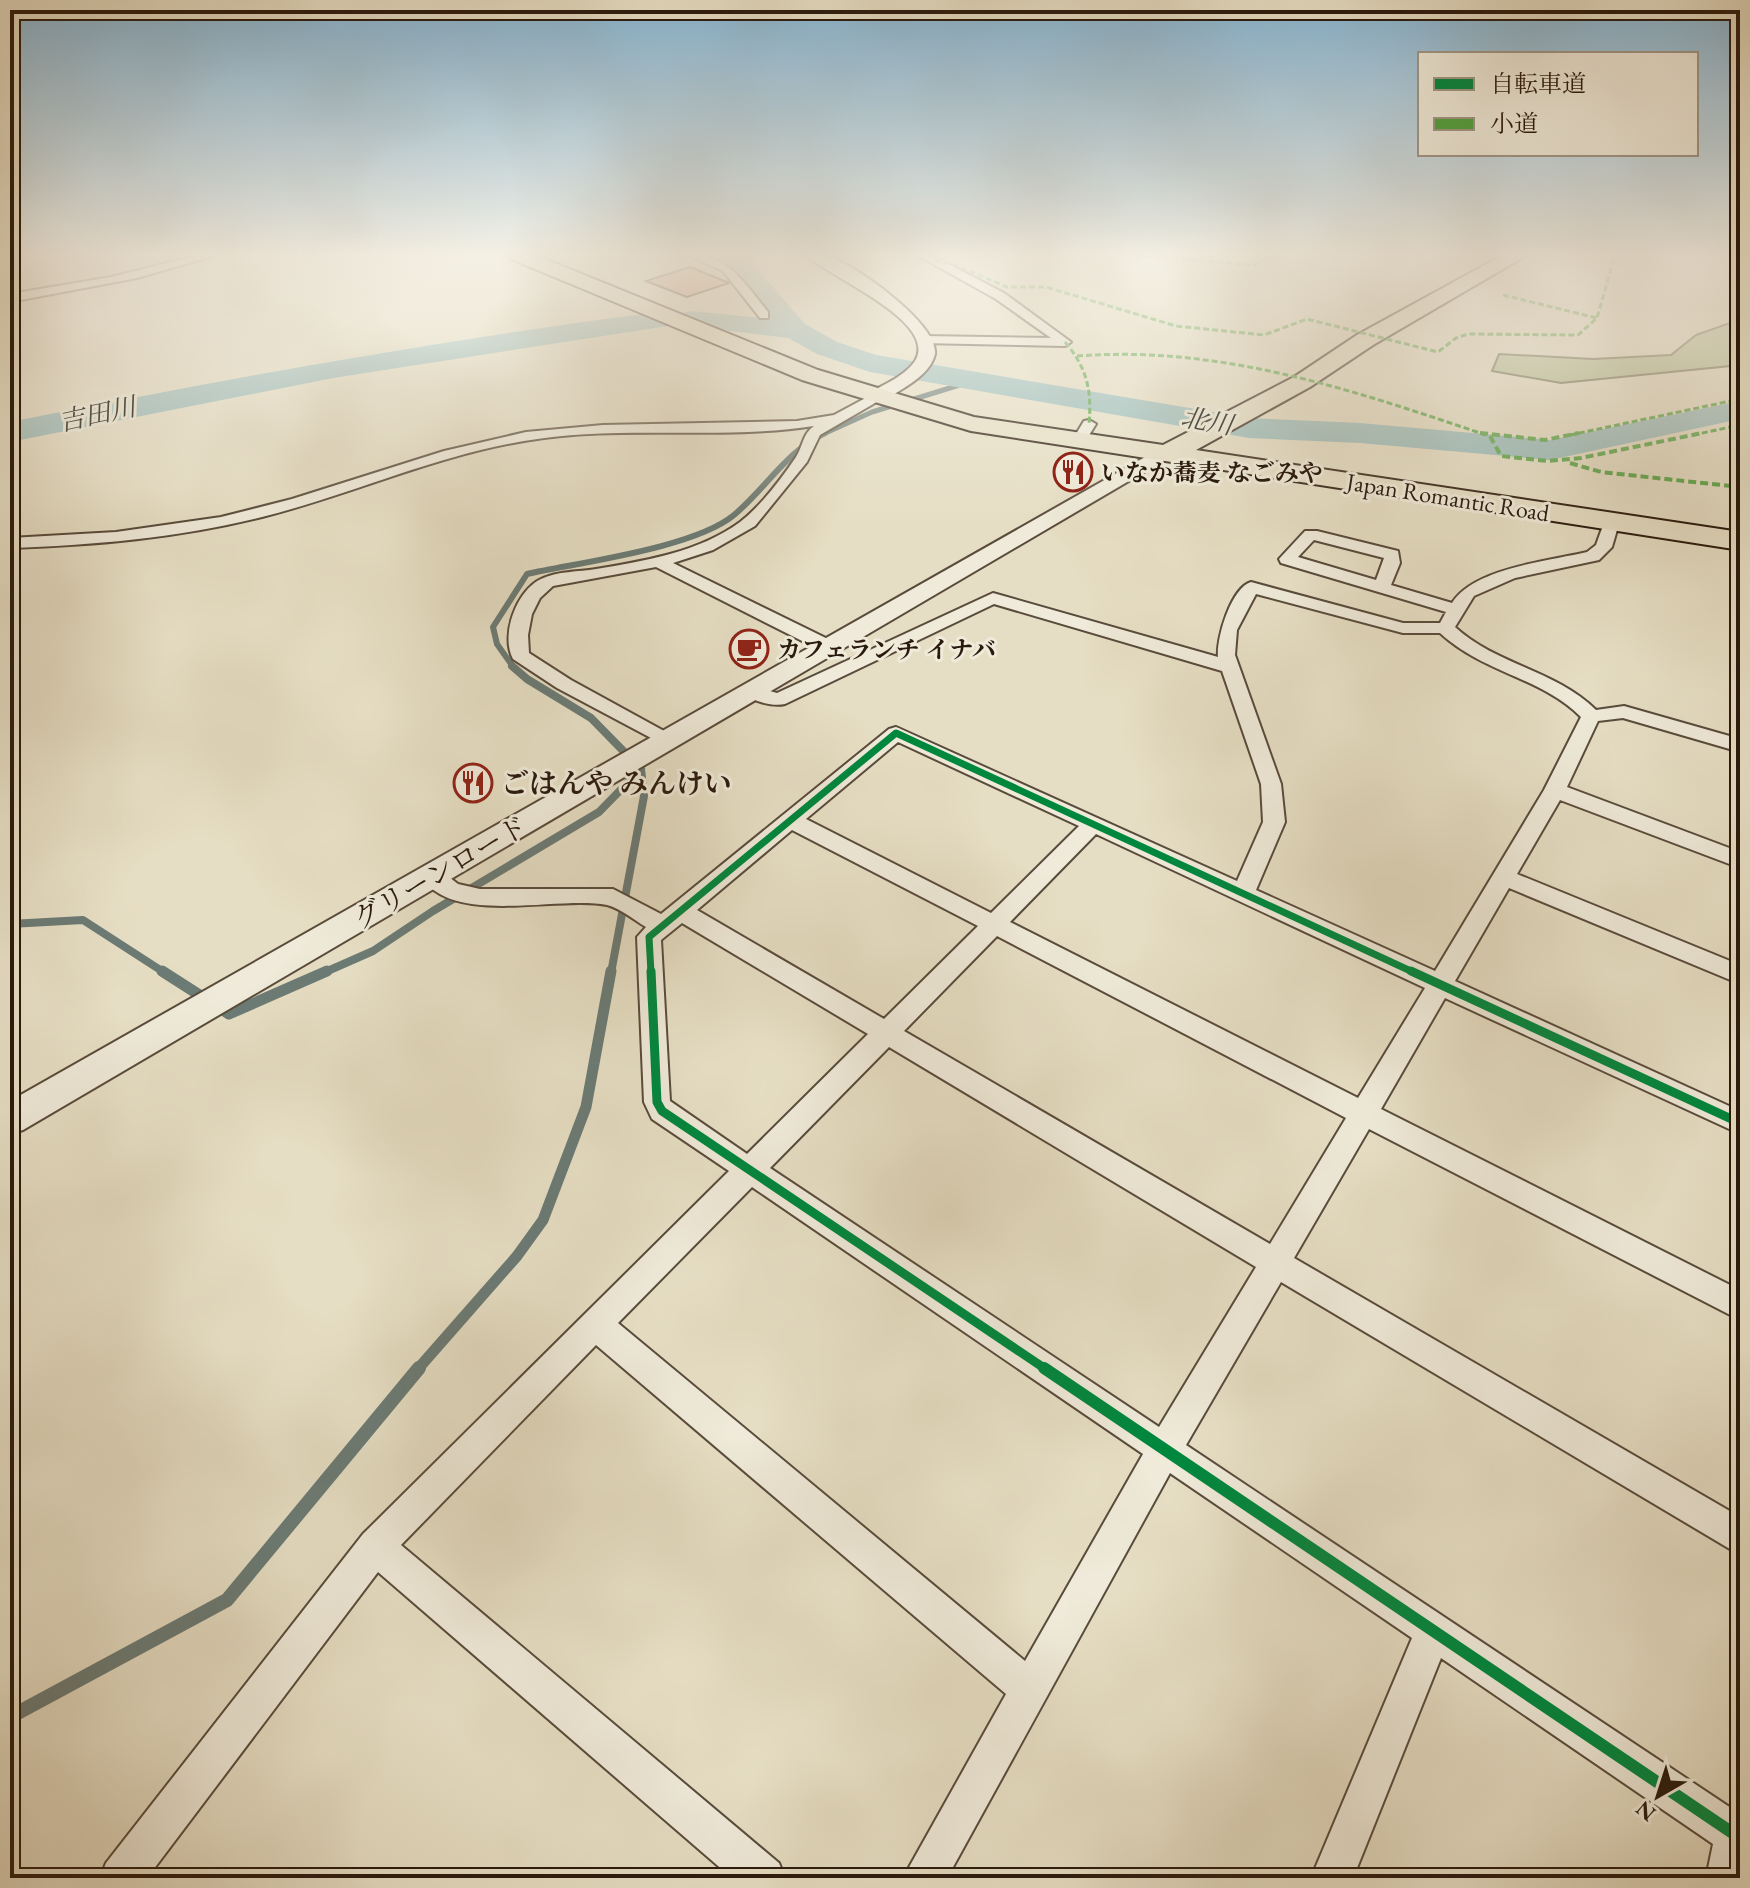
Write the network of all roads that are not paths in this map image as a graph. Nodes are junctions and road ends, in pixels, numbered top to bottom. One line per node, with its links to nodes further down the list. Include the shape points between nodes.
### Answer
1 (730, 343): 4 (highway, Japan Romantic Road)
2 (925, 343): 4 (street, via 924,361)
3 (1361, 343): 6 (highway, via 1339,360 1209,426 1182,448)
4 (875, 397): 5 (street); 6 (highway, Japan Romantic Road, via 971,424 1083,433)
5 (835, 419): 9 (street, via 777,428 526,436 222,521 109,538); 10 (street, via 813,433 811,446 747,525 719,542)
6 (1161, 454): 7 (highway, Japan Romantic Road); 14 (street, グリーンロード)
7 (1611, 523): 8 (highway, Japan Romantic Road); 12 (street, via 1604,547 1593,556 1510,574 1467,593)
8 (1740, 541)
9 (10, 543)
10 (658, 562): 14 (street); 18 (street, via 538,587 516,637 520,655)
11 (1381, 587): 11 (street, via 1354,579 1287,559 1311,534 1392,555); 12 (street)
12 (1457, 610): 13 (street)
13 (1445, 628): 15 (street, via 1403,628 1251,587 1228,630); 17 (street, via 1471,650 1580,703)
14 (829, 647): 16 (street, グリーンロード)
15 (1230, 667): 16 (street, via 993,598 778,700); 26 (street, via 1271,784 1274,822)
16 (752, 692): 18 (street, グリーンロード)
17 (1591, 716): 19 (street, via 1624,712); 20 (street)
18 (668, 741): 24 (street, グリーンロード)
19 (1740, 746)
20 (1555, 790): 23 (street); 25 (street)
21 (790, 820): 22 (street, via 896,733); 27 (street); 28 (street)
22 (1093, 825): 26 (street); 28 (street)
23 (1740, 860)
24 (432, 876): 27 (street, via 451,890 480,897 613,897); 33 (street, グリーンロード)
25 (1503, 877): 29 (street); 30 (street)
26 (1242, 895): 30 (street)
27 (672, 918): 31 (street); 35 (street, via 649,937 657,1102 662,1111)
28 (995, 925): 31 (street); 32 (street)
29 (1740, 975)
30 (1439, 986): 32 (street); 34 (street)
31 (887, 1033): 35 (street); 36 (street)
32 (1363, 1113): 36 (street); 37 (street)
33 (10, 1119)
34 (1740, 1123)
35 (749, 1172): 38 (street); 39 (street)
36 (1275, 1262): 39 (street); 40 (street)
37 (1740, 1306)
38 (596, 1325): 41 (street); 43 (street)
39 (1164, 1451): 42 (street); 43 (street)
40 (1740, 1537)
41 (375, 1546): 45 (street); 46 (street)
42 (1433, 1631): 44 (street); 48 (street)
43 (1030, 1689): 47 (street)
44 (1738, 1836): 49 (street)
45 (121, 1878)
46 (764, 1878)
47 (924, 1878)
48 (1332, 1878)
49 (1727, 1878)

